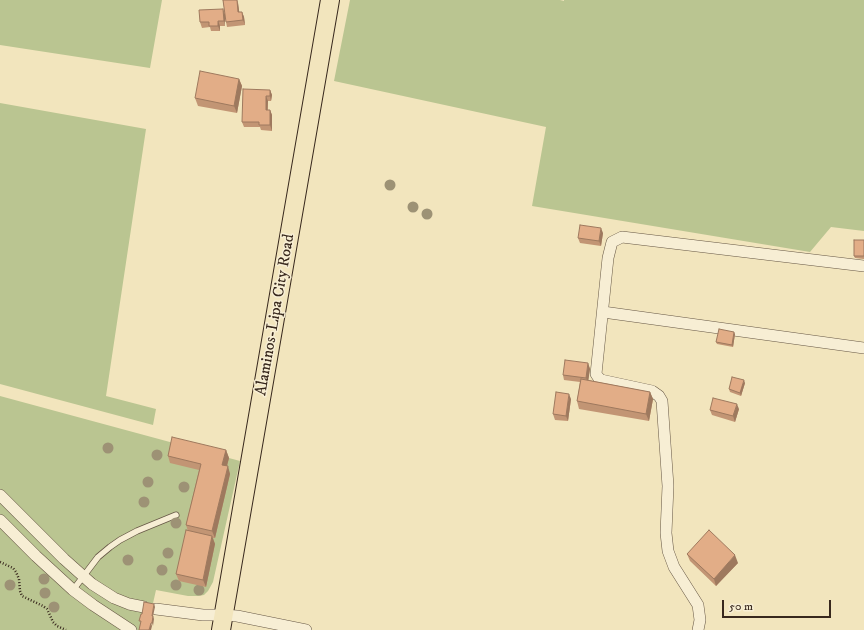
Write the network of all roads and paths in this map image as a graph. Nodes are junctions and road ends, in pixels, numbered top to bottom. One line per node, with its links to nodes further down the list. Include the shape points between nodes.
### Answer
1 (330, 0): 13 (main road, Alaminos-Lipa City Road)
2 (864, 266): 3 (street, via 622,237 612,242)
3 (602, 312): 4 (street); 17 (street, via 596,374 598,377 607,382 652,391 662,401 668,486 668,551 674,567 698,605)
4 (864, 348)
5 (0, 495): 9 (street)
6 (176, 515): 9 (lane, via 120,540 98,557)
7 (0, 520): 10 (street)
8 (0, 562): 14 (path, via 16,572 22,596 44,606 53,622)
9 (83, 576): 10 (lane); 11 (street, via 114,598)
10 (73, 590): 15 (street)
11 (144, 607)
12 (156, 610): 13 (street, via 203,615)
13 (223, 622): 16 (street, via 237,616)
14 (66, 630)
15 (131, 630)
16 (306, 630)
17 (698, 630)

